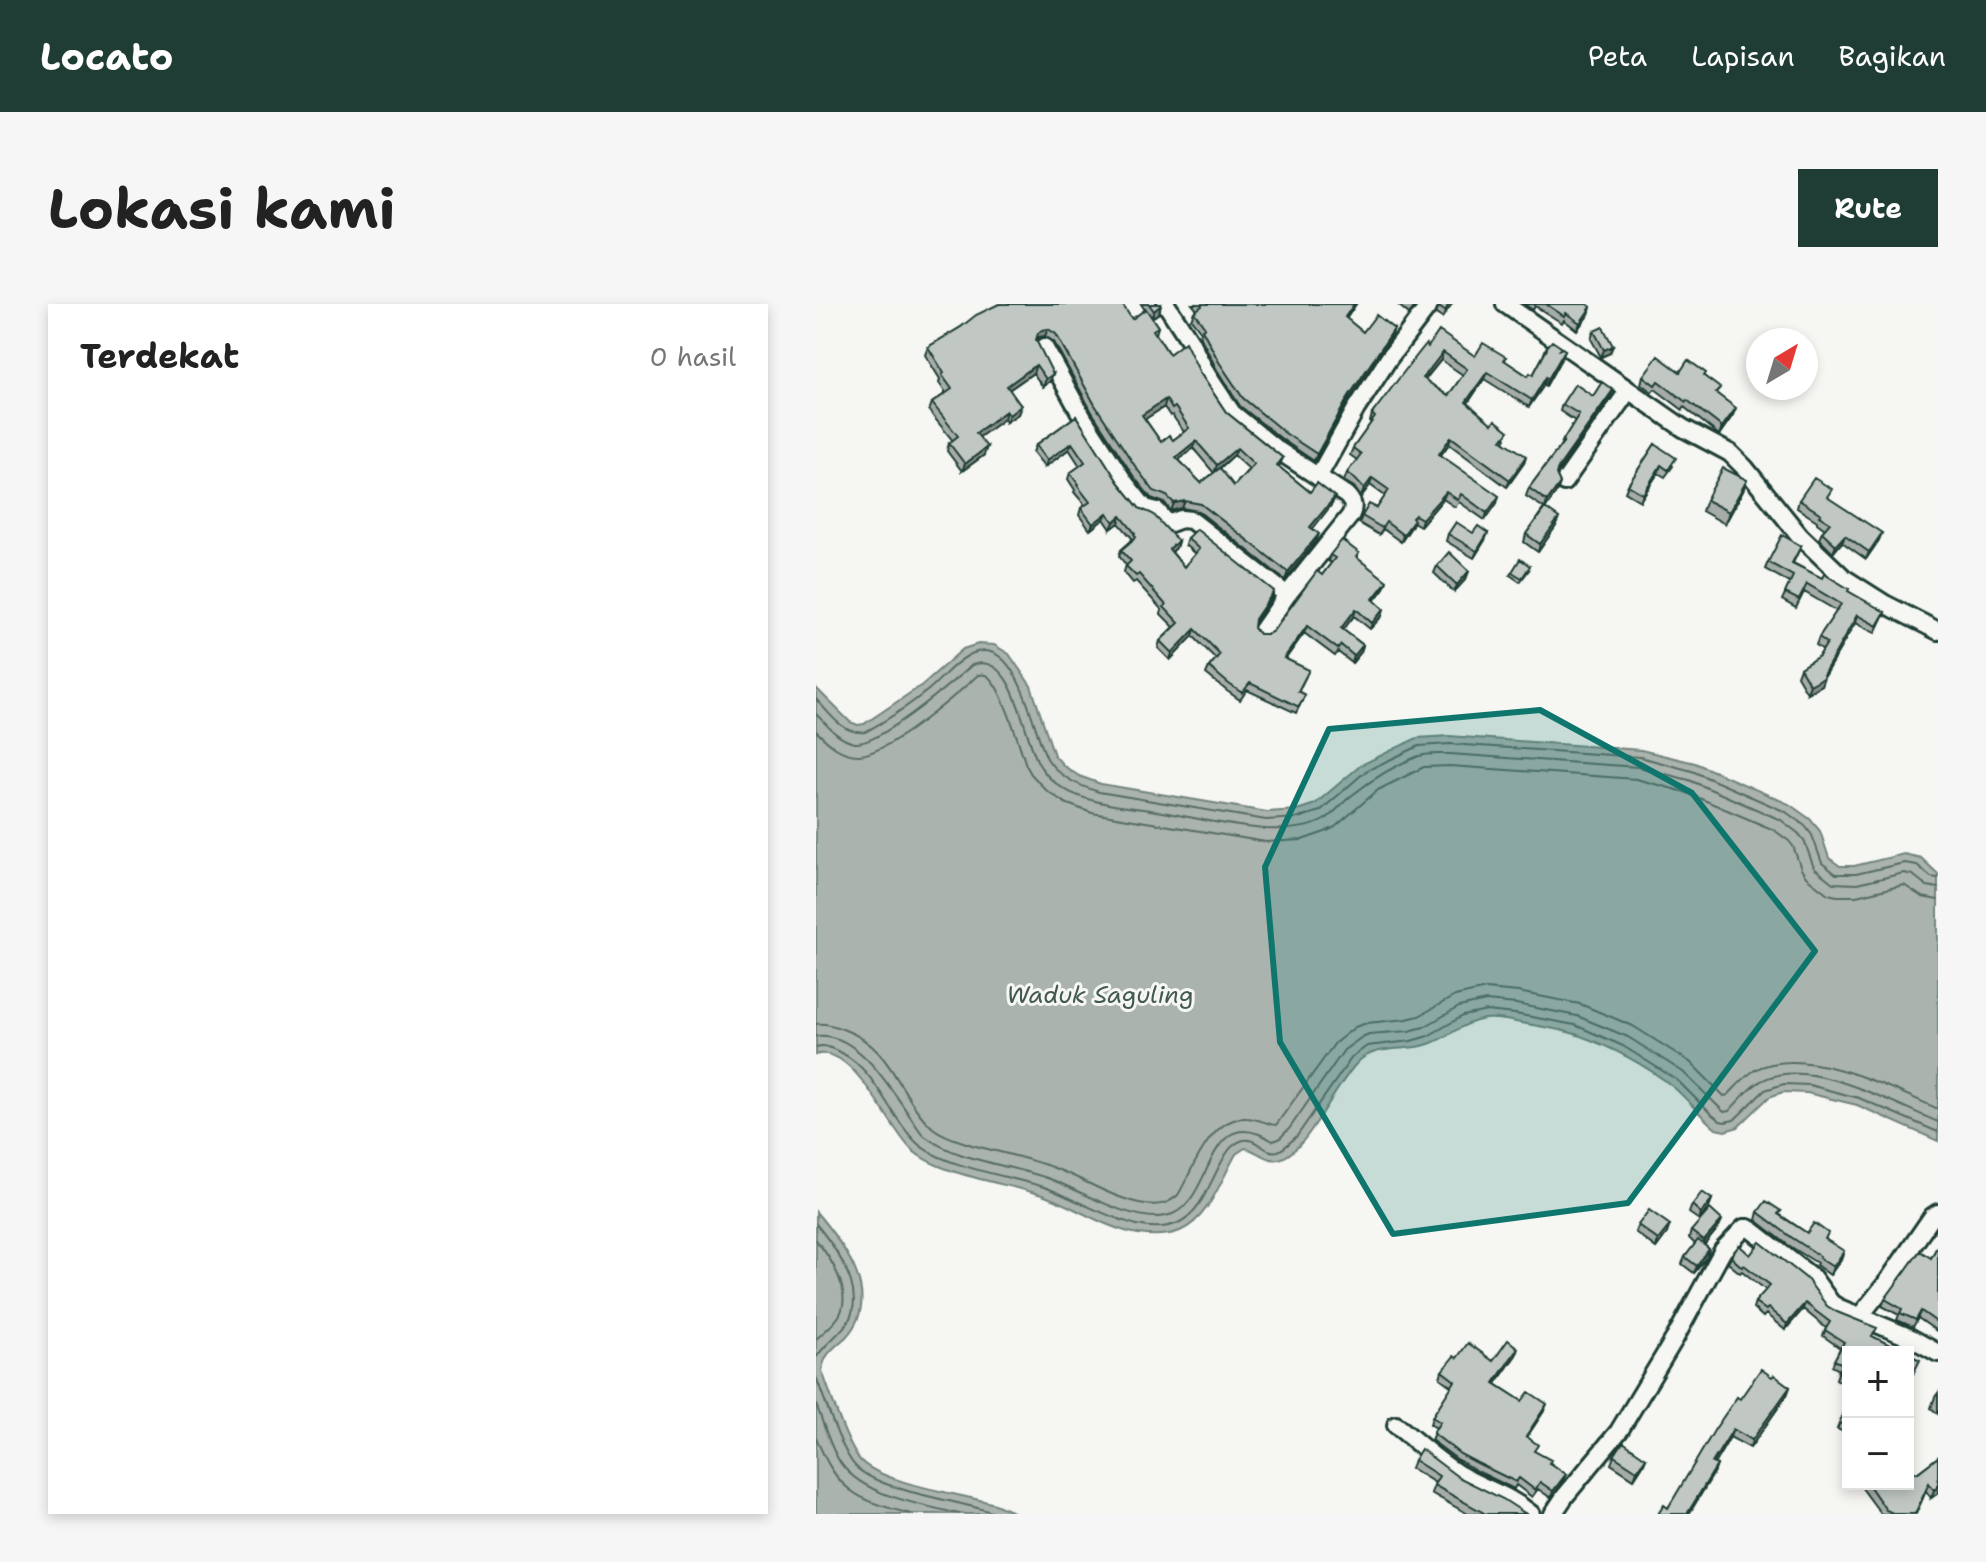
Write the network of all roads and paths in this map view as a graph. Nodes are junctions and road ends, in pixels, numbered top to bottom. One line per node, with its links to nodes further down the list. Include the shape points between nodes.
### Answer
1 (1166, 304): 6 (street, via 1232,413)
2 (1430, 304): 6 (street, via 1389,358)
3 (1505, 304): 5 (street)
4 (1044, 347): 8 (street, via 1083,418 1145,508 1157,511 1168,524 1191,520)
5 (1628, 391): 7 (street); 10 (street, via 1730,453 1785,520 1844,578)
6 (1318, 477): 8 (street, via 1346,495 1353,510)
7 (1564, 482)
8 (1287, 595): 9 (street)
9 (1262, 631)
10 (1938, 631)
11 (1938, 1213): 12 (street)
12 (1860, 1316): 13 (street); 16 (street, via 1831,1303 1813,1278 1744,1228 1723,1250 1619,1431)
13 (1938, 1353)
14 (1396, 1425): 15 (street, via 1458,1474 1507,1496)
15 (1531, 1514)
16 (1553, 1514)

